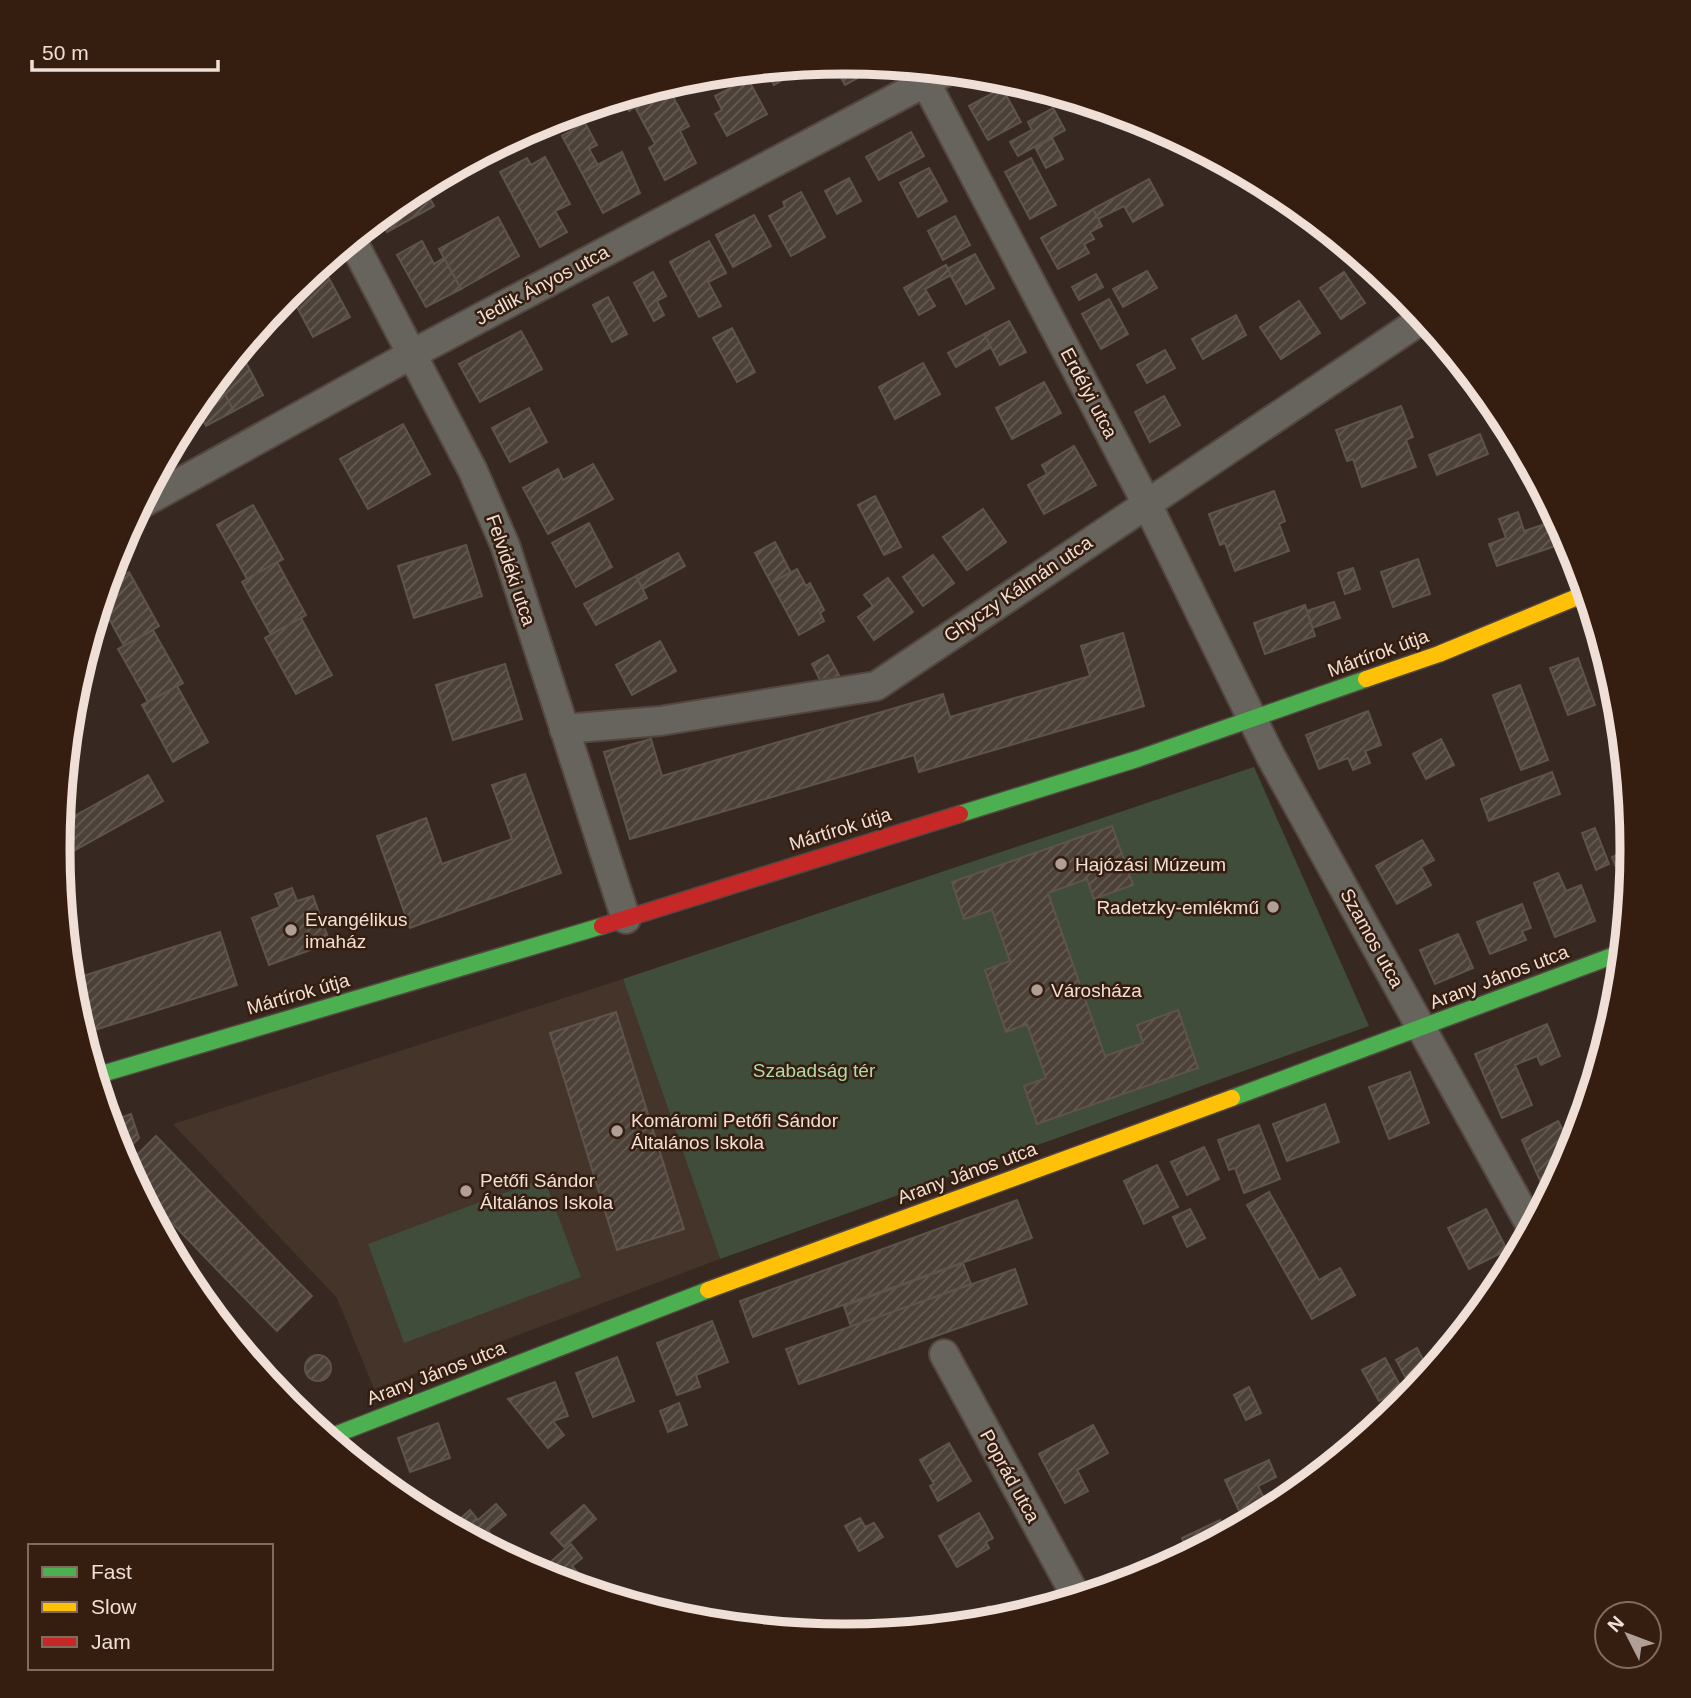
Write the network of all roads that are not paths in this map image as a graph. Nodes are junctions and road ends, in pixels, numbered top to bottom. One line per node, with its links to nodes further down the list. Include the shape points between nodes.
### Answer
1 (923, 78): 5 (street, Jedlik Ányos utca)
2 (932, 79): 7 (street, Erdélyi utca)
3 (356, 248): 5 (street, Felvidéki utca)
4 (1415, 324): 7 (street, Ghyczy Kálmán utca)
5 (414, 353): 6 (street, Jedlik Ányos utca); 10 (street, Felvidéki utca, via 505,545)
6 (155, 496)
7 (1146, 502): 9 (street, Erdélyi utca); 10 (street, Ghyczy Kálmán utca, via 876,686 660,721)
8 (1579, 596): 9 (main road, Mártírok útja, via 1439,654)
9 (1254, 720): 11 (main road, Mártírok útja); 13 (street, Szamos utca)
10 (564, 729): 11 (street, Felvidéki utca)
11 (626, 919): 14 (main road, Mártírok útja)
12 (1613, 956): 13 (main road, Arany János utca)
13 (1422, 1028): 15 (street, Szamos utca); 17 (main road, Arany János utca, via 724,1284)
14 (103, 1074)
15 (1527, 1219)
16 (944, 1354): 18 (street, Poprád utca)
17 (337, 1434)
18 (1073, 1590)

